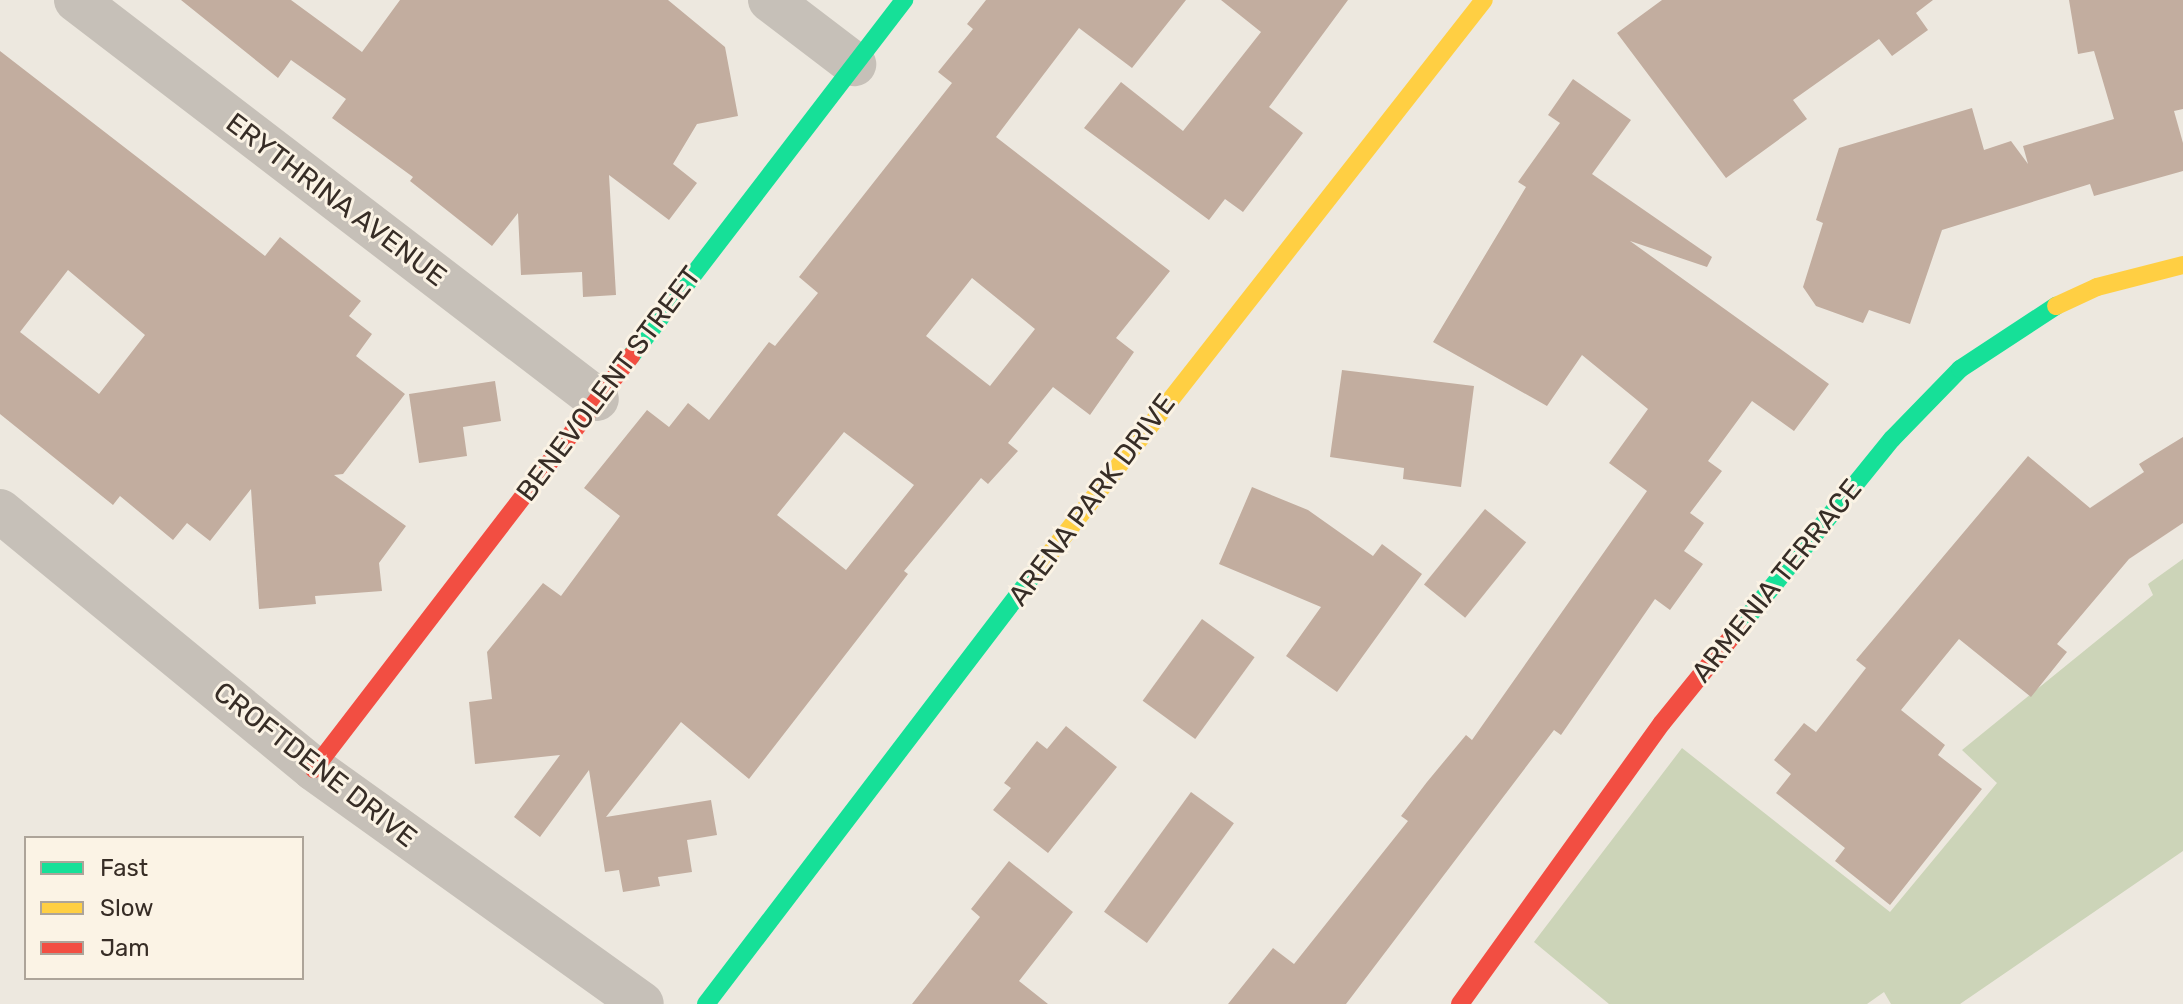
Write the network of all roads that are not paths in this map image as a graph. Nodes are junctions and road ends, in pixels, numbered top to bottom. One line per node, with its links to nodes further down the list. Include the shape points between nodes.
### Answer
1 (76, 0): 7 (street, ERYTHRINA AVENUE)
2 (770, 0): 5 (street)
3 (904, 0): 5 (street, BENEVOLENT STREET)
4 (1484, 0): 11 (street, ARENA PARK DRIVE, via 797,878)
5 (854, 64): 7 (street, BENEVOLENT STREET)
6 (2183, 265): 12 (street, ARMENIA TERRACE, via 2097,287 2046,310 1960,369 1892,439 1662,723)
7 (597, 399): 9 (street, BENEVOLENT STREET)
8 (0, 511): 9 (street, CROFTDENE DRIVE)
9 (314, 769): 10 (street, CROFTDENE DRIVE)
10 (642, 1004)
11 (706, 1004)
12 (1460, 1004)

